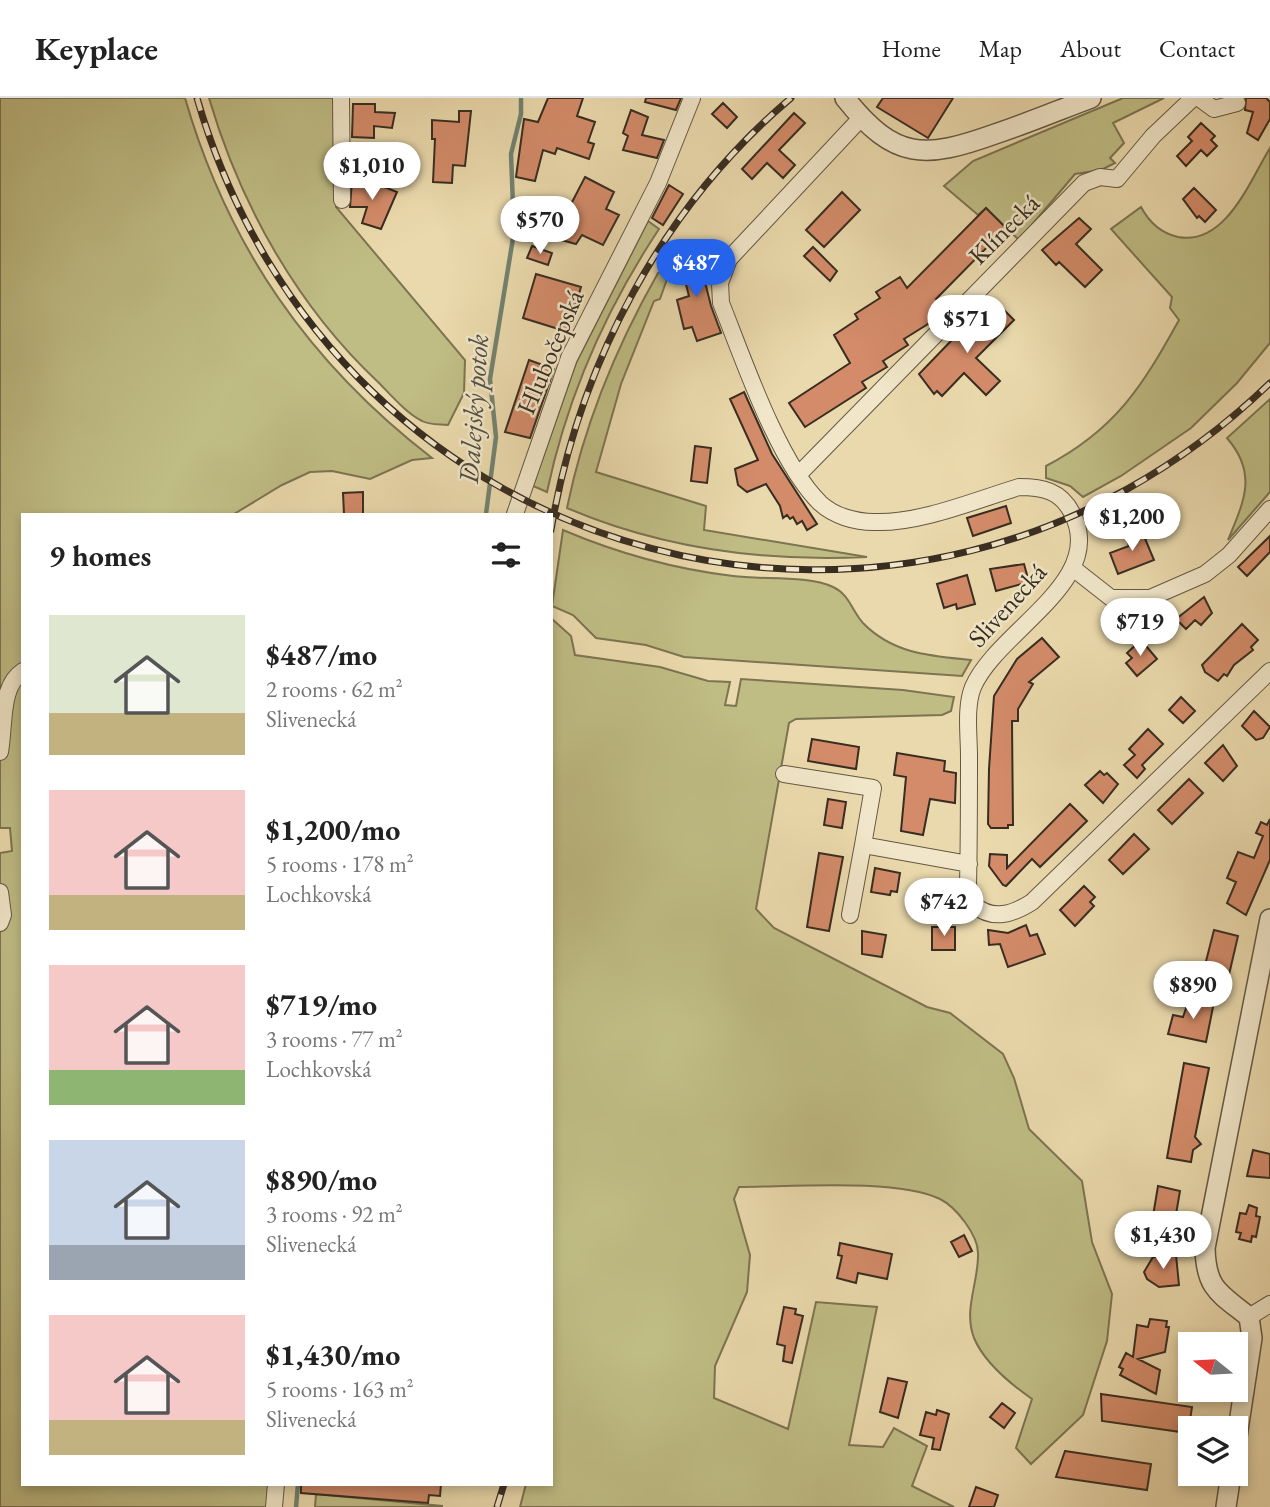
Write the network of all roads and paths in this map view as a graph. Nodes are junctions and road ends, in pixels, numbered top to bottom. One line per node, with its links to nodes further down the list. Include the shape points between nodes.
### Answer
1 (341, 98): 9 (street)
2 (691, 98): 12 (street, Hlubočepská, via 658,183 569,358)
3 (845, 98): 8 (street)
4 (1091, 98): 8 (street, via 942,151 904,147)
5 (1193, 98): 10 (street, Klínecká, via 1153,136 1118,179 1100,177 1084,183)
6 (1199, 98): 7 (street, via 1214,109)
7 (1237, 103)
8 (861, 118): 10 (street, Slivenecká, via 729,259 720,283 721,303 772,429)
9 (342, 200)
10 (799, 474): 13 (street, Slivenecká, via 820,503 835,514 873,522 897,521 1019,487 1051,492 1067,504 1081,530)
11 (1270, 509): 13 (street, via 1229,555 1205,574 1150,598 1111,598)
12 (515, 513)
13 (1074, 569): 19 (street, Slivenecká, via 1003,645 973,687)
14 (1270, 671): 19 (street, Slivenecká, via 1032,902 1013,913 981,911 974,905 968,885)
15 (21, 673): 16 (street, via 6,684 1,699)
16 (0, 752)
17 (784, 774): 18 (street, via 873,788)
18 (863, 845): 19 (street); 21 (street)
19 (969, 864)
20 (0, 892): 23 (street)
21 (850, 915)
22 (1270, 919): 25 (street, via 1205,1248 1214,1290)
23 (0, 923)
24 (1270, 1304): 25 (street)
25 (1249, 1317): 26 (street, via 1252,1338)
26 (1240, 1416)
27 (276, 1486): 29 (street)
28 (1229, 1486): 30 (street)
29 (274, 1507)
30 (1226, 1507)

